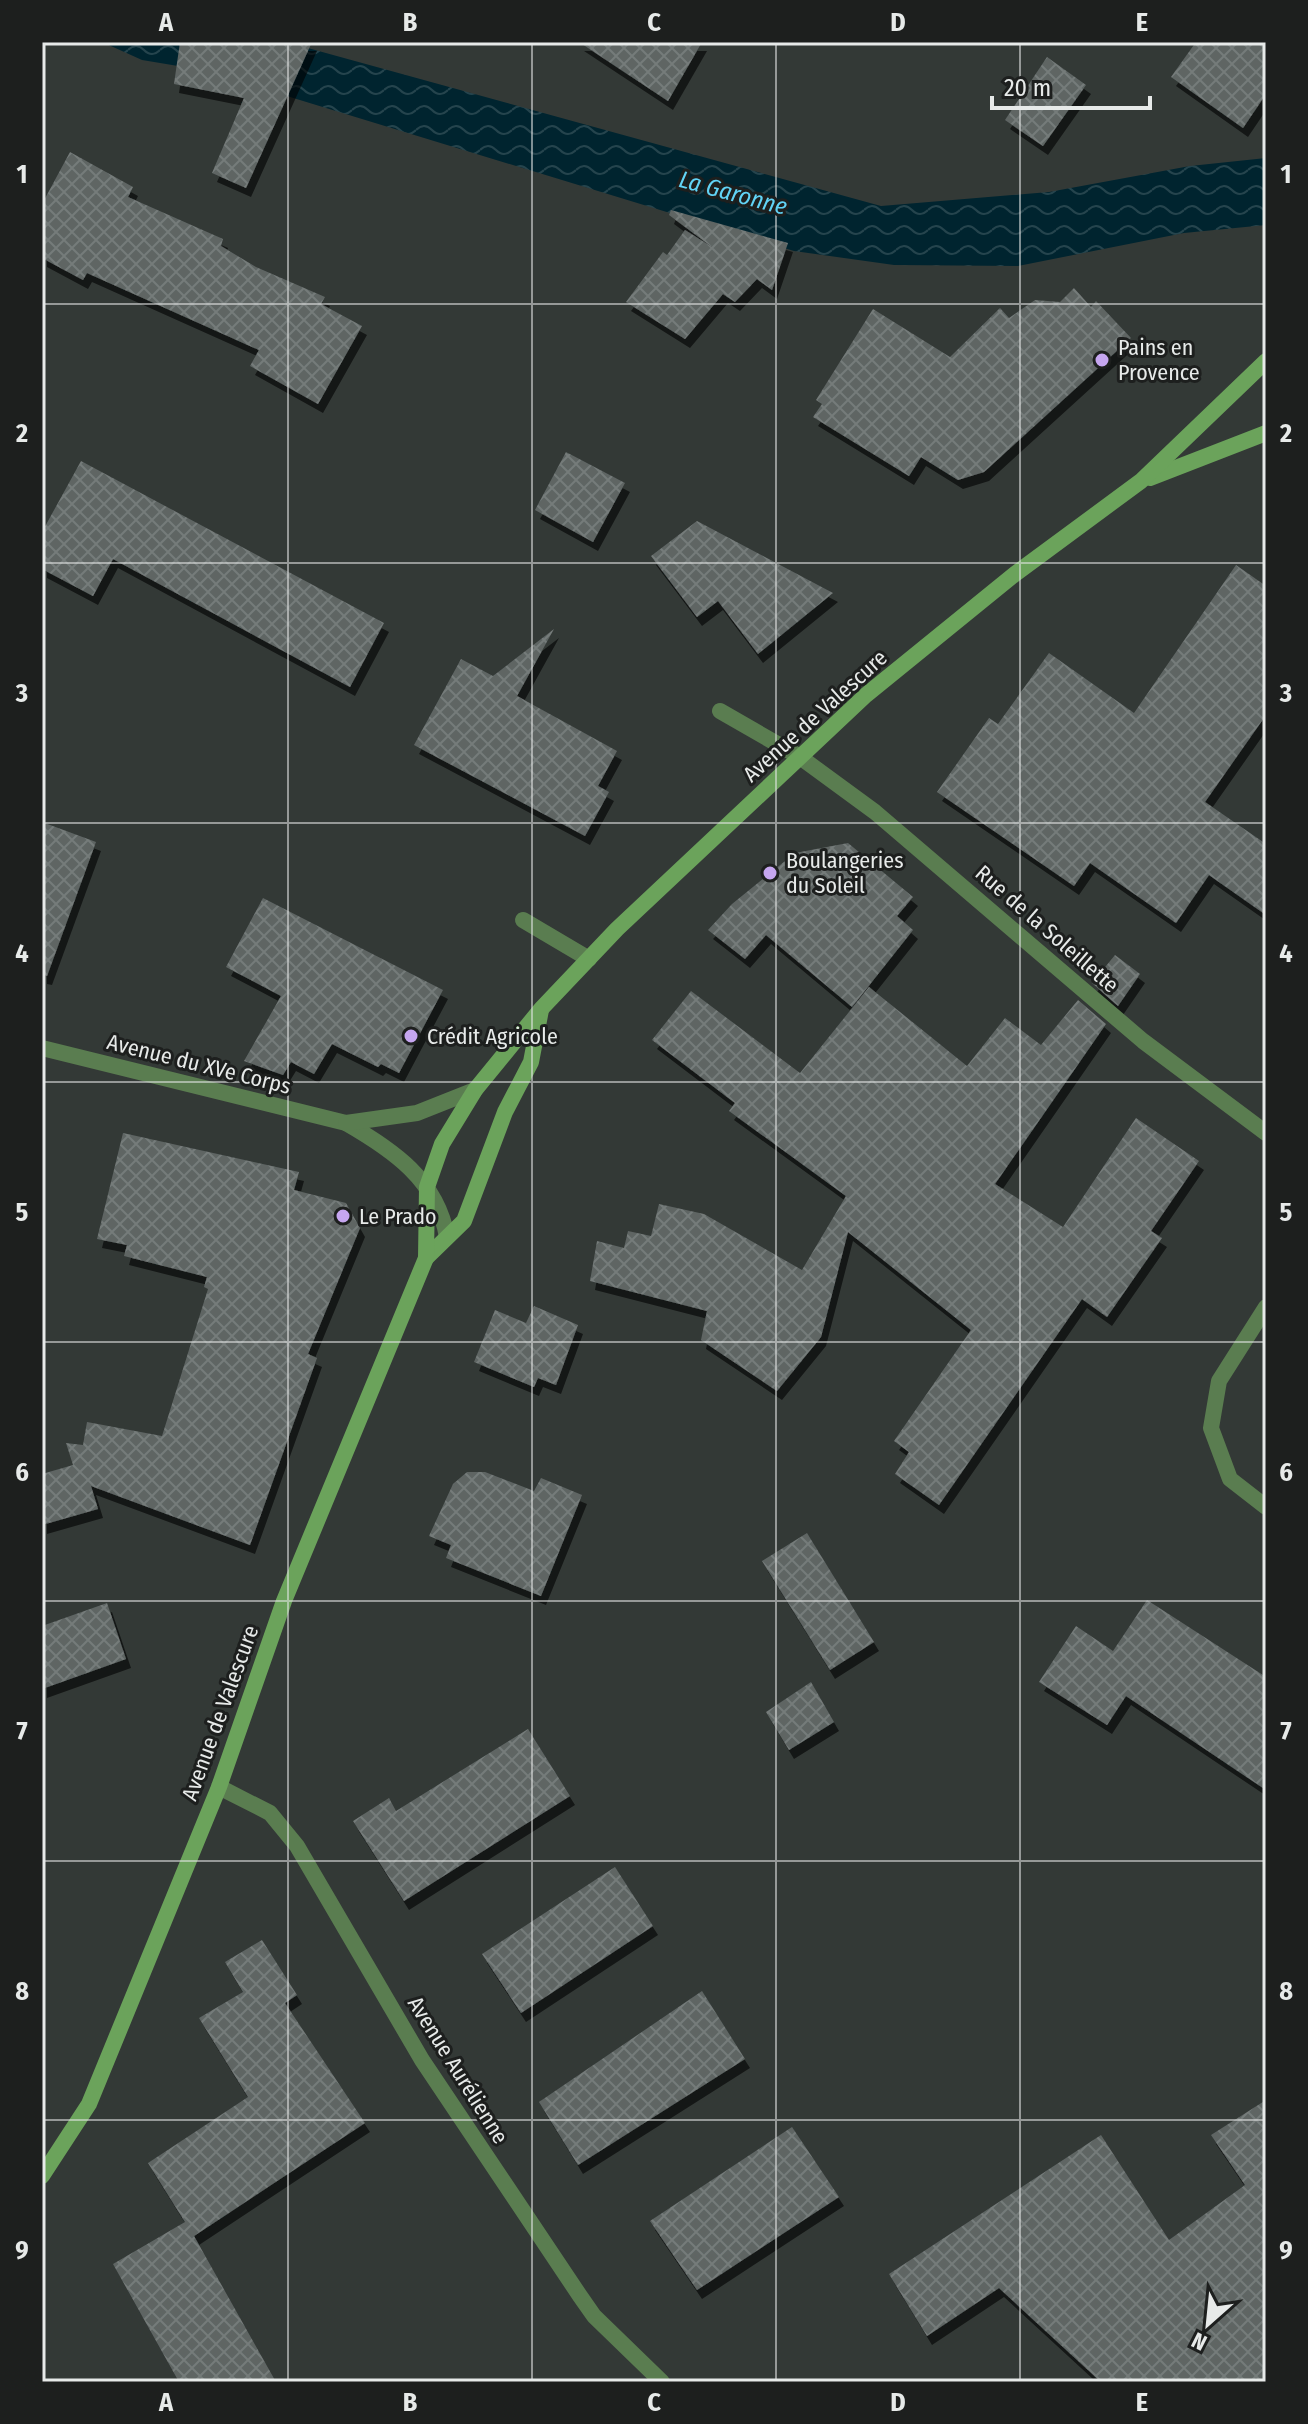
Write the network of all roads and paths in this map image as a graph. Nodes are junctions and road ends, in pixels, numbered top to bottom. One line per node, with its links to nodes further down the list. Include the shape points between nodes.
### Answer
1 (1266, 361): 3 (main road, Avenue de Valescure)
2 (1266, 433): 3 (main road, Avenue de Valescure)
3 (1141, 481): 5 (main road, Avenue de Valescure, via 994,591 866,695)
4 (720, 711): 5 (street, Rue de la Soleillette)
5 (800, 757): 7 (main road, Avenue de Valescure); 12 (street, Rue de la Soleillette, via 875,812 1143,1041)
6 (523, 920): 7 (street)
7 (589, 959): 8 (main road, Avenue de Valescure)
8 (541, 1009): 10 (main road, Avenue de Valescure); 14 (main road, Avenue de Valescure, via 531,1062 505,1112 464,1221)
9 (42, 1048): 11 (street, Avenue du XVe Corps)
10 (475, 1090): 11 (street, Avenue du XVe Corps, via 417,1113); 13 (main road, Avenue de Valescure, via 442,1144)
11 (346, 1123): 13 (street, Avenue du XVe Corps, via 379,1142)
12 (1266, 1133)
13 (427, 1187): 14 (street, Avenue du XVe Corps, via 443,1212); 15 (main road, Avenue de Valescure)
14 (447, 1237): 15 (main road, Avenue de Valescure)
15 (426, 1258): 18 (main road, Avenue de Valescure, via 284,1601)
16 (1266, 1307): 17 (street, via 1219,1381 1211,1428 1230,1479)
17 (1266, 1507)
18 (219, 1787): 19 (main road, Avenue de Valescure, via 89,2104); 20 (street, Avenue Aurélienne, via 270,1813 297,1846 422,2060 580,2296)
19 (42, 2176)
20 (662, 2382)

